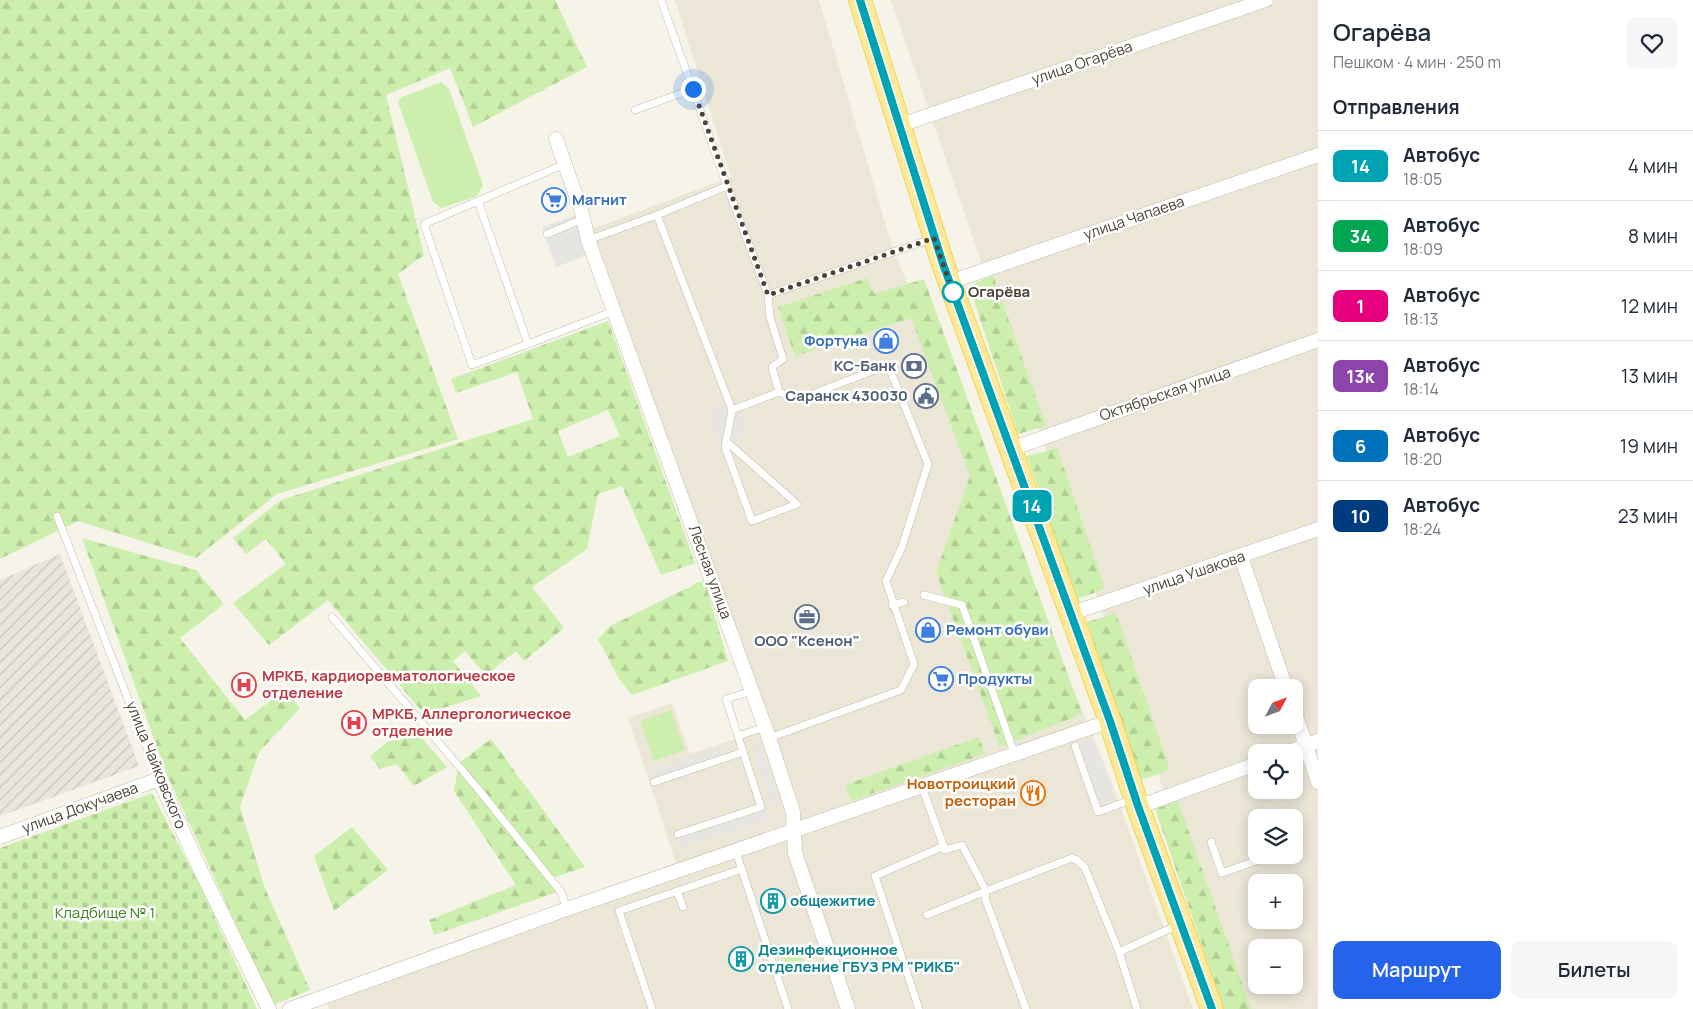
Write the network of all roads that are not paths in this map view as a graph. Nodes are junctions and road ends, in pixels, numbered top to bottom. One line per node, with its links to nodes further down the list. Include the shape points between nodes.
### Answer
1 (661, 0): 4 (lane)
2 (860, 0): 6 (main road)
3 (1266, 0): 6 (street, улица Огарёва)
4 (693, 89): 5 (lane); 10 (lane)
5 (635, 110)
6 (898, 126): 15 (main road)
7 (556, 139): 9 (street, Лесная улица)
8 (1318, 155): 17 (street, улица Чапаева)
9 (564, 164): 11 (lane); 13 (street, Лесная улица)
10 (727, 186): 12 (lane); 18 (lane)
11 (478, 201): 21 (lane); 21 (lane, via 424,224 472,364)
12 (657, 215): 16 (lane); 23 (lane)
13 (583, 219): 14 (lane); 16 (street, Лесная улица)
14 (547, 234)
15 (934, 238): 17 (main road); 18 (lane)
16 (588, 240): 19 (street, Лесная улица)
17 (950, 282): 25 (main road)
18 (768, 295): 22 (lane, via 770,317 783,359 772,367)
19 (614, 311): 21 (lane); 35 (street, Лесная улица)
20 (1318, 340): 25 (street, Октябрьская улица)
21 (528, 344)
22 (779, 392): 23 (lane); 31 (lane, via 797,400 888,365 928,464 902,547 886,581)
23 (732, 410): 24 (lane)
24 (726, 441): 24 (lane, via 724,447 752,520 797,504)
25 (1011, 449): 32 (main road)
26 (57, 516): 45 (lane, улица Чайковского)
27 (1318, 529): 28 (street, улица Ушакова)
28 (1241, 557): 32 (street, улица Ушакова); 34 (street)
29 (924, 595): 43 (lane, via 962,605)
30 (904, 602): 31 (lane)
31 (892, 605): 38 (lane, via 914,664 901,690)
32 (1070, 614): 36 (main road)
33 (332, 617): 61 (lane, via 561,892)
34 (1283, 679)
35 (752, 691): 38 (street, Лесная улица); 39 (lane, via 726,699)
36 (1110, 721): 43 (street); 49 (main road)
37 (1303, 726): 40 (street)
38 (767, 733): 39 (lane); 50 (street, Лесная улица, via 792,812)
39 (738, 736): 42 (lane)
40 (1312, 743): 47 (street)
41 (1075, 746): 49 (lane, via 1098,812)
42 (743, 752): 46 (lane); 51 (lane, via 761,807)
43 (1015, 755): 48 (street)
44 (1248, 767): 49 (street)
45 (159, 779): 52 (street, улица Докучаева); 65 (street, улица Чайковского)
46 (654, 782)
47 (1318, 782)
48 (922, 787): 50 (street); 54 (lane)
49 (1137, 802): 63 (main road)
50 (793, 832): 55 (street); 69 (street, Лесная улица, via 795,852)
51 (678, 834)
52 (0, 837)
53 (1211, 842): 56 (lane, via 1222,872)
54 (944, 848): 59 (lane, via 962,846); 70 (lane, via 875,876)
55 (736, 852): 57 (lane); 61 (street)
56 (1248, 863)
57 (742, 869): 58 (lane); 68 (lane)
58 (677, 891): 60 (lane); 67 (lane, via 619,911)
59 (986, 891): 62 (lane); 64 (lane, via 1072,858 1077,860 1085,868); 71 (lane, via 984,898)
60 (683, 907)
61 (567, 910): 66 (street)
62 (927, 915)
63 (1181, 923): 64 (lane); 73 (main road)
64 (1119, 952): 72 (lane)
65 (269, 1009)
66 (290, 1009)
67 (652, 1009)
68 (788, 1009)
69 (848, 1009)
70 (919, 1009)
71 (1026, 1009)
72 (1137, 1009)
73 (1212, 1009)

